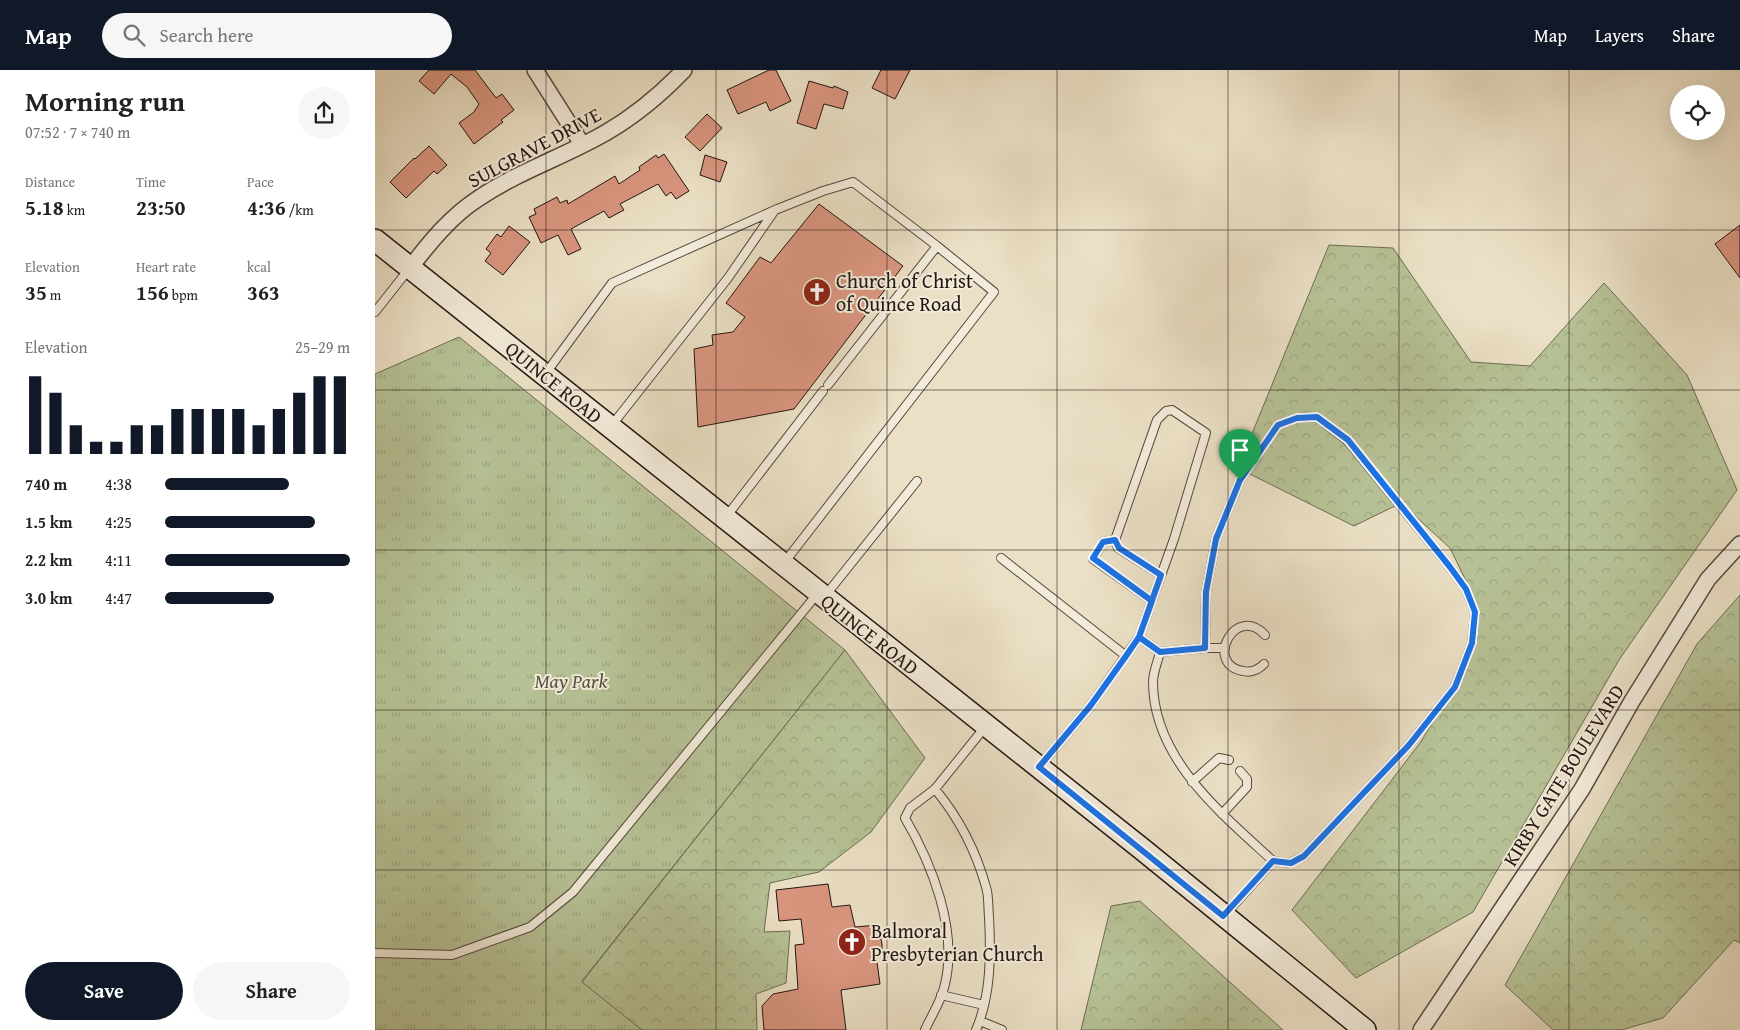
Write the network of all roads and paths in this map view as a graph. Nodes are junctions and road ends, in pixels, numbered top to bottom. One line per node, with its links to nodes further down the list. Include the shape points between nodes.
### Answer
1 (535, 70): 3 (street)
2 (684, 70): 3 (street, SULGRAVE DRIVE, via 640,110)
3 (582, 144): 7 (street, SULGRAVE DRIVE, via 479,198 446,224)
4 (775, 210): 6 (lane, via 853,182); 9 (lane, via 612,283); 10 (lane, via 728,278)
5 (375, 240): 7 (main road, QUINCE ROAD)
6 (937, 246): 12 (lane); 16 (lane, via 994,292)
7 (410, 268): 8 (lane); 9 (main road, QUINCE ROAD)
8 (375, 312)
9 (544, 375): 10 (main road, QUINCE ROAD)
10 (610, 427): 12 (main road, QUINCE ROAD)
11 (917, 480): 18 (lane)
12 (725, 518): 16 (main road, QUINCE ROAD)
13 (1115, 540): 17 (lane, via 1119,548); 17 (lane, via 1157,420 1172,410 1206,433); 19 (lane, via 1103,542 1093,558)
14 (1740, 544): 44 (street, KIRBY GATE BOULEVARD, via 1708,579 1581,789)
15 (1001, 558): 25 (lane)
16 (782, 564): 18 (main road, QUINCE ROAD)
17 (1161, 575): 19 (lane)
18 (821, 595): 27 (main road, QUINCE ROAD); 36 (lane, via 573,892 530,927 452,955)
19 (1152, 601): 21 (lane)
20 (1265, 635): 23 (lane, via 1257,629 1242,627 1230,634)
21 (1139, 637): 24 (lane); 25 (lane)
22 (1205, 648): 23 (lane); 24 (lane); 34 (lane, via 1206,592 1216,539 1240,480 1278,425 1297,418 1317,417 1348,440 1455,574 1466,589 1475,612 1472,643 1455,687 1409,745 1304,856 1291,863)
23 (1224, 648): 26 (lane, via 1228,662 1240,671 1255,670)
24 (1160, 652): 31 (lane, via 1153,681 1157,712 1171,748)
25 (1126, 656): 29 (lane, via 1091,705)
26 (1264, 664)
27 (986, 726): 29 (main road, QUINCE ROAD); 32 (lane)
28 (1229, 760): 31 (lane, via 1219,758)
29 (1039, 767): 35 (main road, QUINCE ROAD)
30 (1240, 771): 33 (lane, via 1247,779 1247,787)
31 (1192, 782): 33 (lane)
32 (935, 789): 37 (lane, via 910,808 905,818 915,834 942,901 948,949); 38 (lane, via 951,809 975,852 987,889 991,961)
33 (1222, 814): 34 (lane)
34 (1273, 861): 35 (lane)
35 (1223, 916): 43 (main road, QUINCE ROAD)
36 (375, 953)
37 (941, 995): 38 (lane); 40 (lane)
38 (984, 1005): 39 (lane)
39 (980, 1021): 41 (lane); 42 (lane)
40 (925, 1030)
41 (976, 1030)
42 (1002, 1030)
43 (1365, 1030)
44 (1421, 1030)

